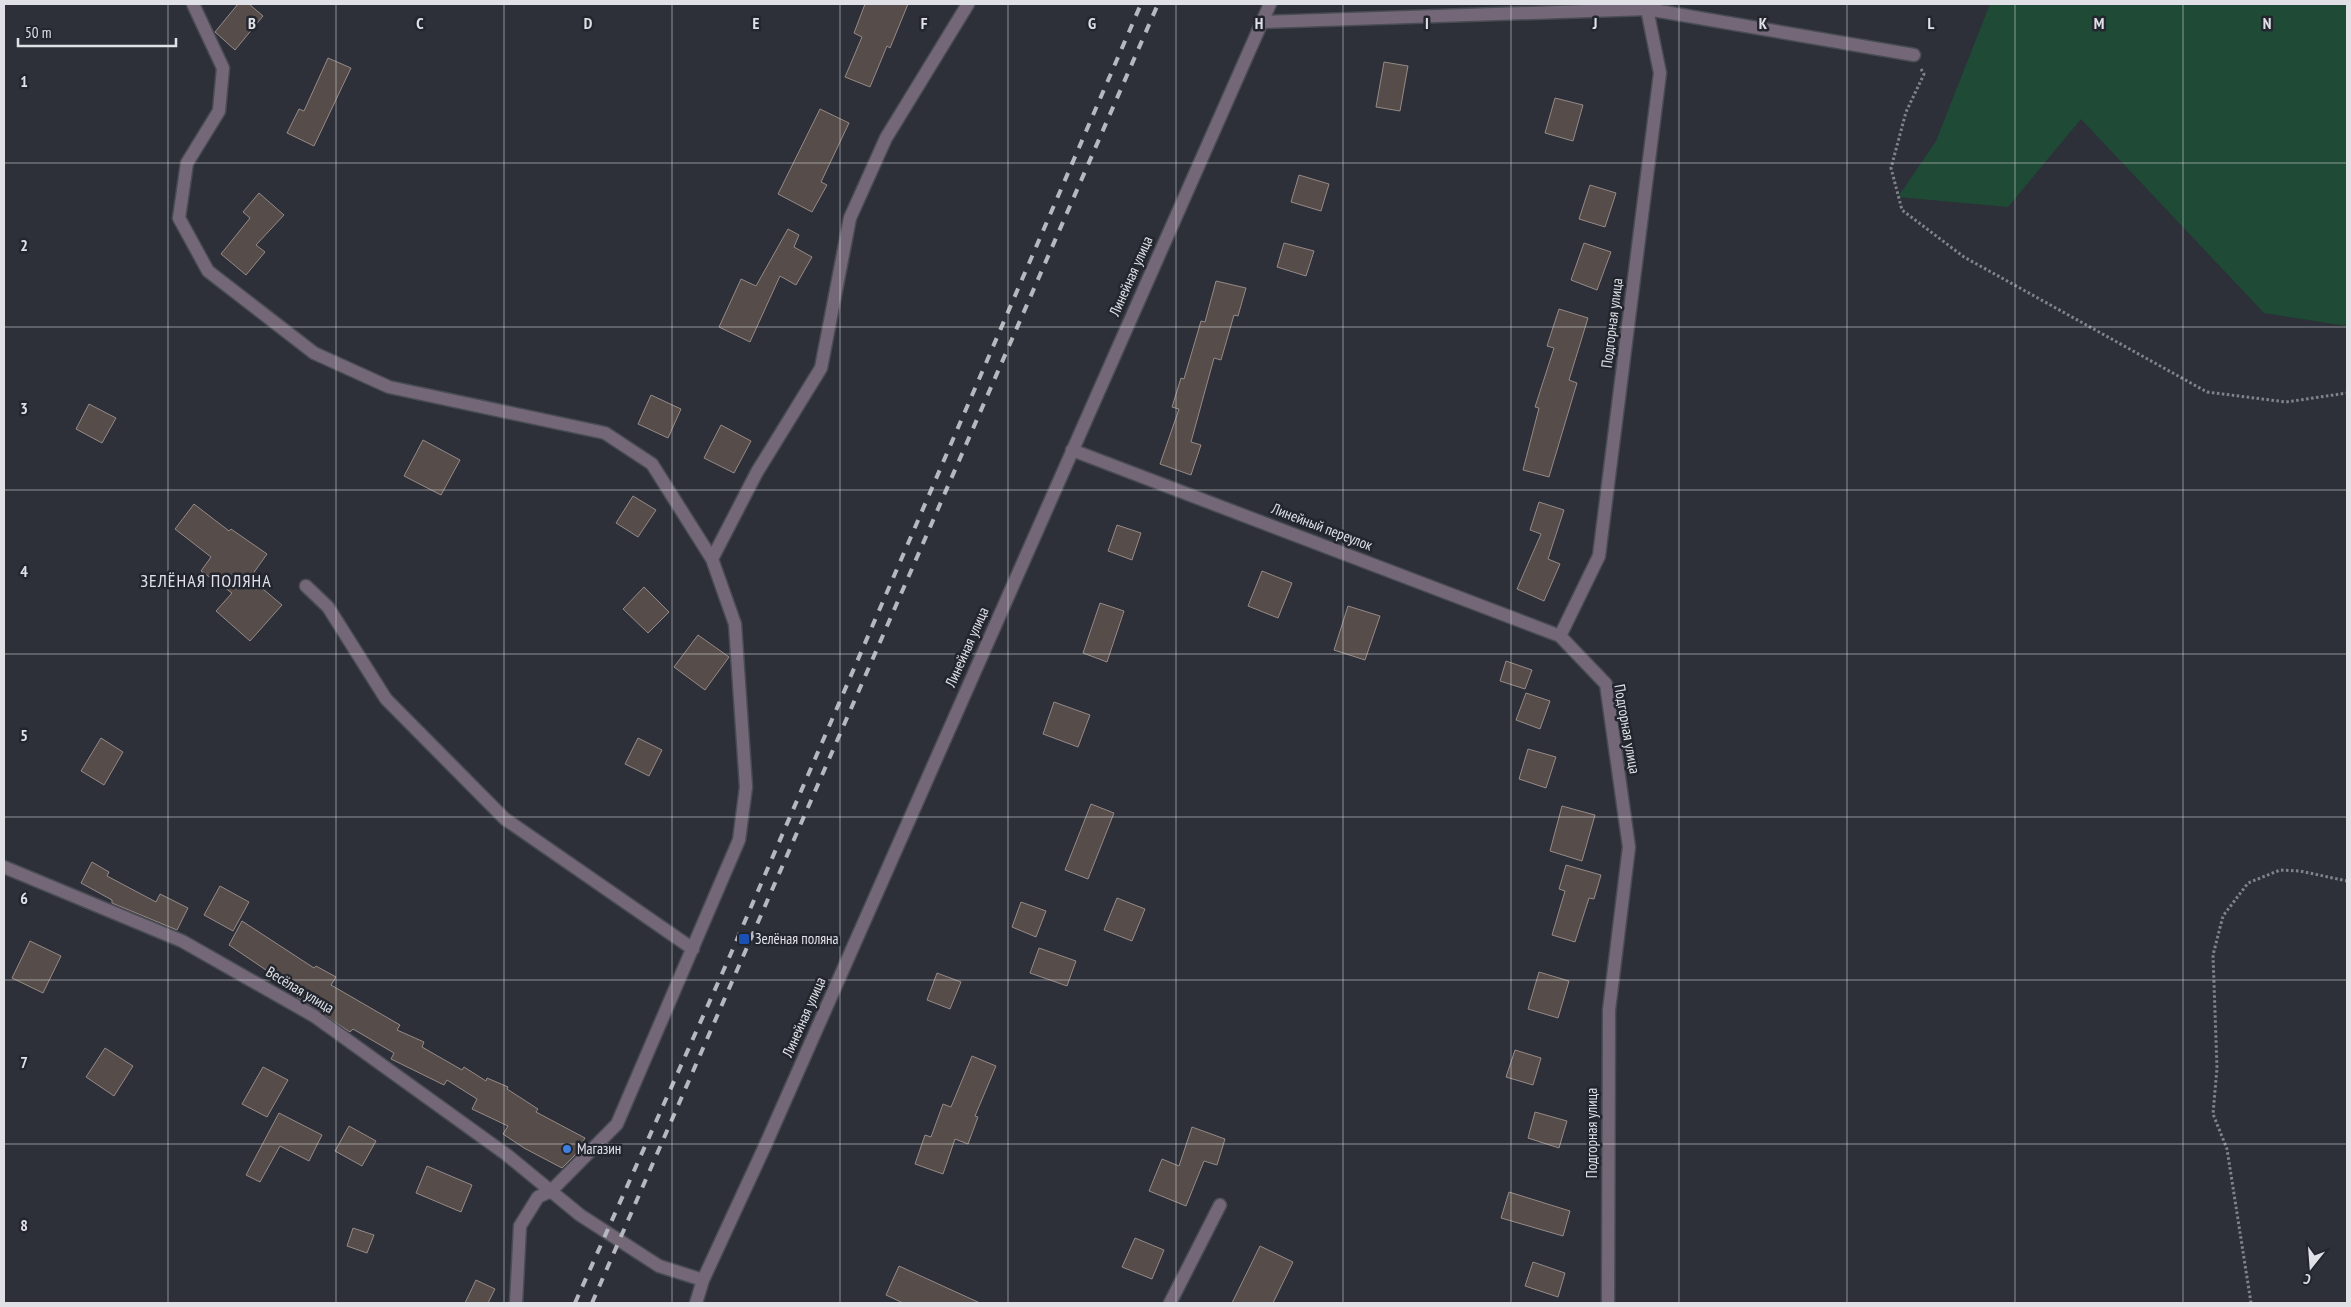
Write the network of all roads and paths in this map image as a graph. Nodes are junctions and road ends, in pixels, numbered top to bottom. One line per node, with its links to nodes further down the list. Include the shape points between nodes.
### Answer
1 (193, 4): 9 (street, via 222,68 219,111 187,163 179,218 208,271 314,353 389,387 605,432 652,464)
2 (968, 4): 9 (street, via 886,138 850,218 821,368 756,472)
3 (1270, 4): 5 (street, Линейная улица)
4 (1647, 9): 5 (street); 6 (street); 11 (street, Подгорная улица, via 1660,73 1599,556)
5 (1261, 22): 8 (street, Линейная улица)
6 (1914, 55): 7 (path, via 1924,74 1906,112 1891,168 1902,210 1964,257 2207,392 2286,402)
7 (2347, 393)
8 (1072, 450): 11 (street, Линейный переулок); 17 (street, Линейная улица)
9 (712, 559): 14 (street, via 735,624 746,787 739,840)
10 (306, 586): 14 (street, via 328,607 386,699 505,819)
11 (1560, 636): 21 (street, Подгорная улица, via 1606,684 1629,847 1609,1010)
12 (4, 866): 15 (street, Весёлая улица, via 182,941 314,1016 508,1155)
13 (2347, 881): 22 (path, via 2280,870 2248,883 2223,916 2213,955 2217,1068 2213,1114 2227,1149)
14 (694, 950): 15 (street, via 617,1124)
15 (551, 1192): 17 (street, Весёлая улица, via 580,1215 659,1266); 18 (street, via 538,1197 520,1226)
16 (1220, 1205): 20 (street)
17 (703, 1280): 19 (street, Линейная улица)
18 (516, 1303)
19 (696, 1303)
20 (1170, 1303)
21 (1608, 1303)
22 (2251, 1303)

